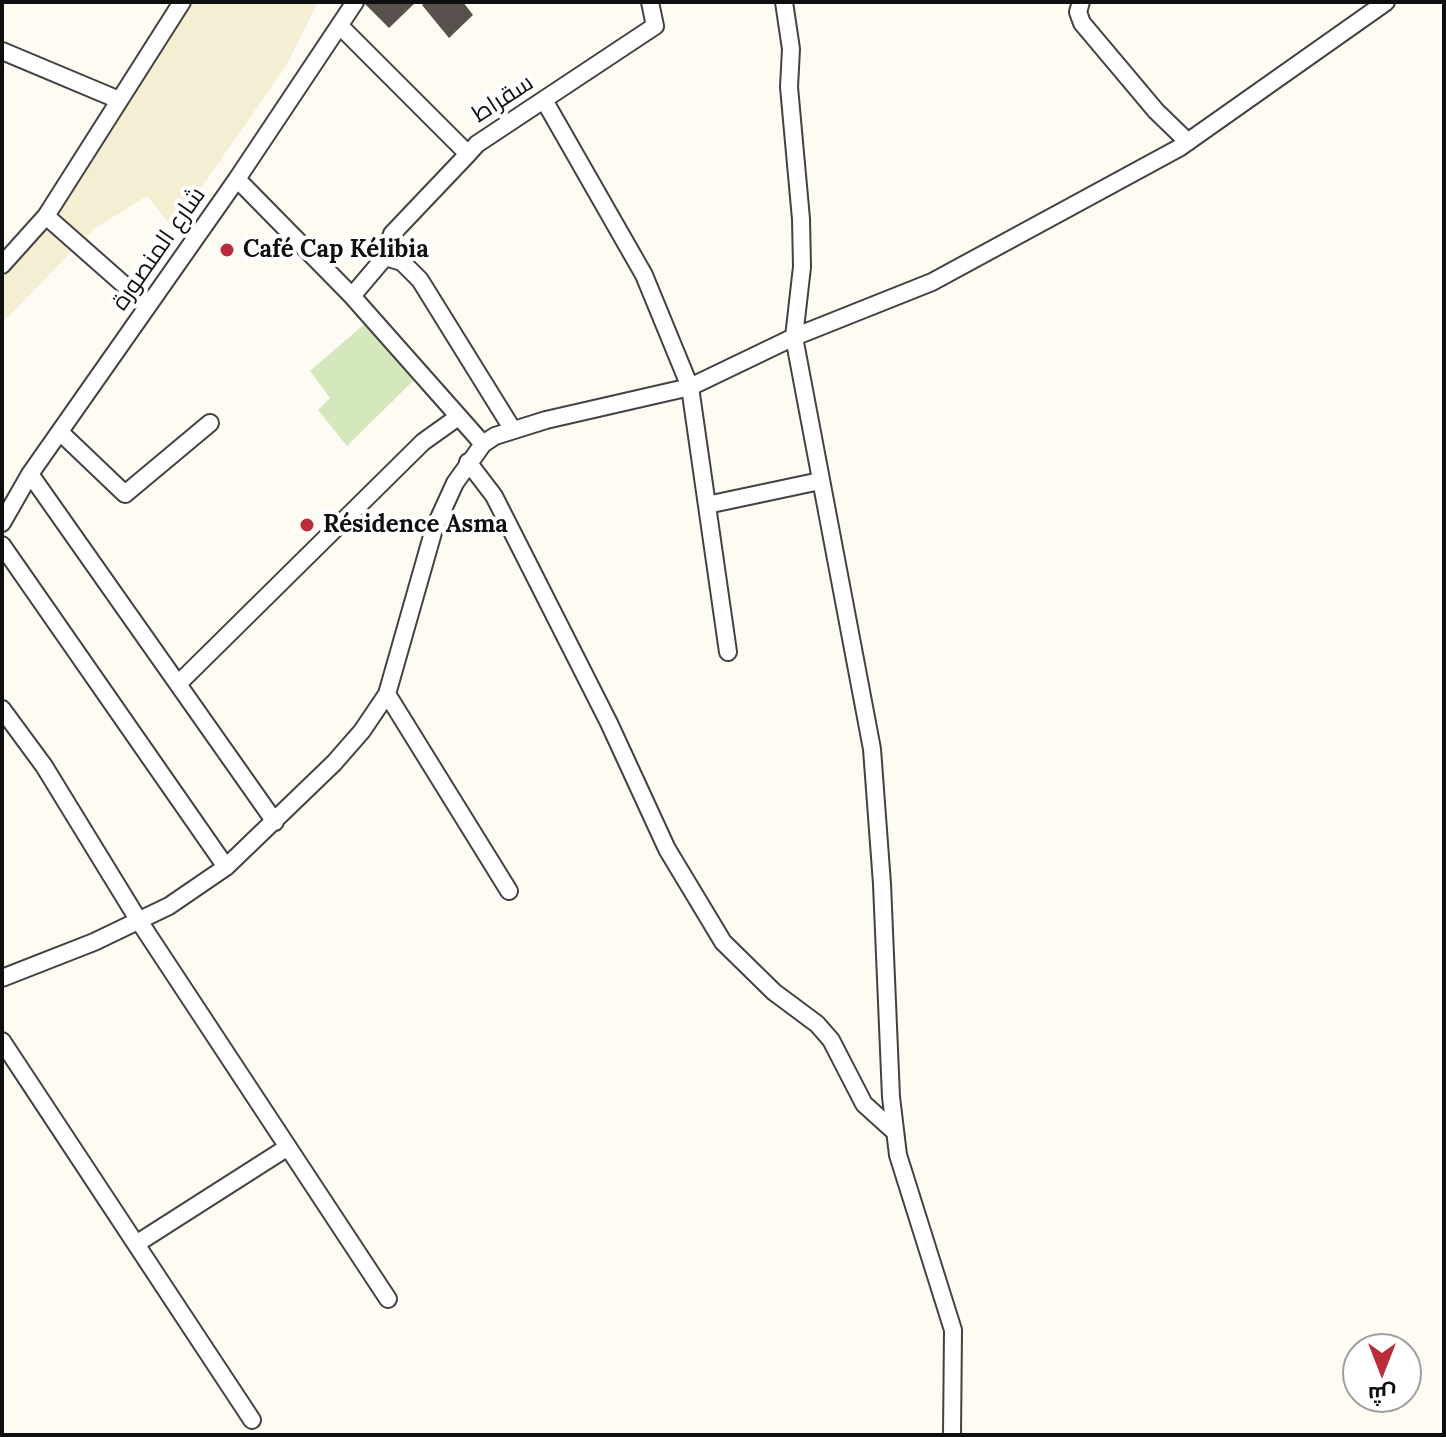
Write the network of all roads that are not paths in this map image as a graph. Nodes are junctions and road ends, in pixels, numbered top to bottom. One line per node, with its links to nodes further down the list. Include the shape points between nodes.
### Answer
1 (182, 2): 9 (street)
2 (355, 2): 7 (street, شارع المنصورة)
3 (650, 2): 10 (street, سقراط, via 655,26)
4 (784, 2): 19 (street, via 801,219)
5 (1081, 2): 11 (street, via 1082,23)
6 (1386, 2): 11 (street)
7 (340, 26): 12 (street, سقراط); 13 (street, شارع المنصورة)
8 (2, 51): 9 (street)
9 (119, 100): 14 (street)
10 (544, 100): 12 (street, سقراط); 20 (street, via 644,275)
11 (1188, 142): 19 (street, via 932,282)
12 (468, 154): 15 (street, via 392,234)
13 (237, 179): 17 (street); 18 (street, شارع المنصورة)
14 (46, 216): 16 (street); 18 (street)
15 (385, 257): 17 (street); 23 (street, via 402,262 420,280)
16 (2, 265)
17 (352, 296): 21 (street)
18 (148, 306): 24 (street, شارع المنصورة)
19 (794, 337): 20 (street); 28 (street)
20 (690, 387): 23 (street); 29 (street)
21 (458, 417): 25 (street); 33 (street, via 423,442)
22 (210, 423): 24 (street, via 125,494)
23 (513, 430): 25 (street)
24 (60, 432): 27 (street, شارع المنصورة)
25 (483, 444): 26 (street)
26 (468, 462): 34 (street, via 434,529); 42 (street, via 494,496 667,849 723,942 774,992 817,1024 864,1104)
27 (30, 474): 30 (street, شارع المنصورة); 33 (street)
28 (820, 481): 29 (street); 42 (street, via 872,749)
29 (707, 505): 32 (street)
30 (2, 523)
31 (2, 545): 37 (street)
32 (728, 652)
33 (178, 684): 36 (street)
34 (387, 694): 36 (street, via 353,742); 38 (street)
35 (2, 709): 39 (street, via 44,766)
36 (275, 822): 37 (street)
37 (226, 867): 39 (street)
38 (509, 891)
39 (139, 921): 40 (street); 43 (street)
40 (2, 978)
41 (2, 1041): 44 (street)
42 (895, 1132): 47 (street, via 953,1330)
43 (288, 1147): 44 (street); 45 (street)
44 (136, 1244): 46 (street)
45 (388, 1299)
46 (252, 1420)
47 (952, 1435)

